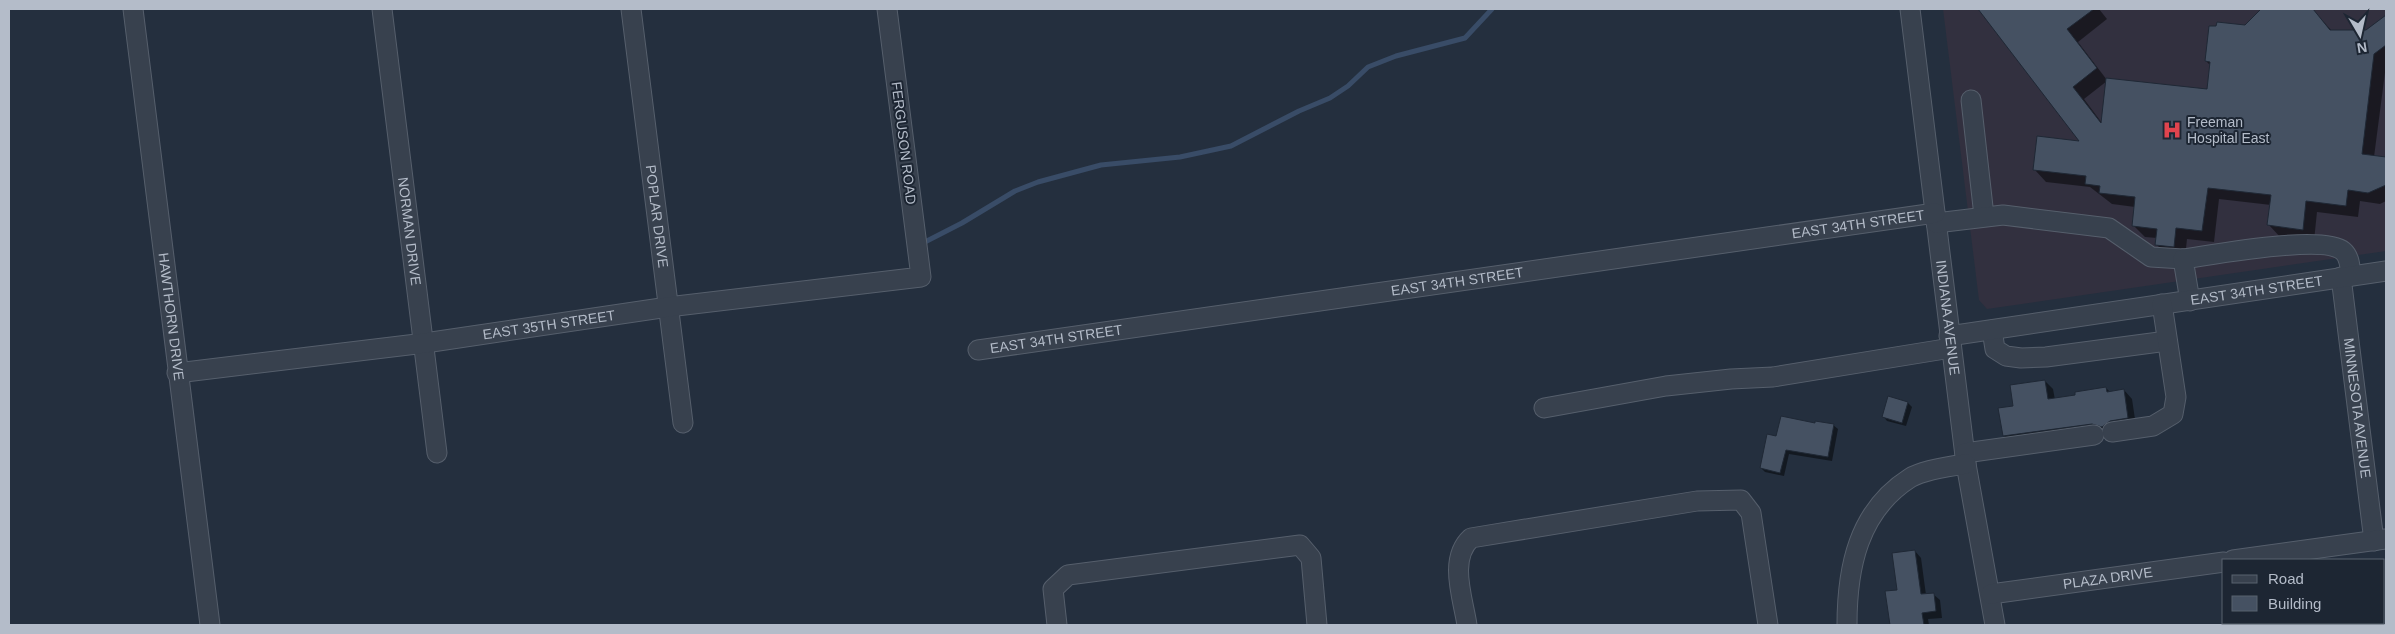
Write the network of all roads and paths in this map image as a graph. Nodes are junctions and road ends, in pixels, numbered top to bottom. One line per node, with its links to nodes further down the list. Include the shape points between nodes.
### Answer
1 (133, 9): 21 (street, HAWTHORN DRIVE)
2 (382, 9): 19 (street, NORMAN DRIVE)
3 (630, 9): 15 (street, POPLAR DRIVE)
4 (887, 9): 12 (street, FERGUSON ROAD)
5 (1910, 9): 8 (street, INDIANA AVENUE)
6 (1971, 100): 7 (street)
7 (1984, 216): 8 (street, EAST 34TH STREET); 9 (street, EAST 34TH STREET, via 2004,215 2109,228 2152,257)
8 (1935, 218): 18 (street, INDIANA AVENUE); 20 (street, EAST 34TH STREET)
9 (2183, 259): 11 (street, MINNESOTA AVENUE, via 2278,246 2324,245 2341,249 2348,256); 13 (street)
10 (2386, 271): 11 (street, EAST 34TH STREET)
11 (2346, 276): 13 (street, EAST 34TH STREET); 26 (street, MINNESOTA AVENUE)
12 (921, 277): 15 (street, EAST 35TH STREET)
13 (2190, 300): 14 (street, EAST 34TH STREET)
14 (2162, 304): 16 (street, EAST 34TH STREET); 17 (street)
15 (668, 307): 19 (street, EAST 35TH STREET); 23 (street, POPLAR DRIVE)
16 (1992, 330): 17 (street, via 1995,348 2006,356 2021,358); 18 (street, EAST 34TH STREET)
17 (2166, 341): 25 (street, via 2176,397 2173,414 2153,426)
18 (1950, 342): 22 (street, EAST 34TH STREET, via 1773,377 1666,386); 25 (street, INDIANA AVENUE)
19 (425, 343): 21 (street, EAST 35TH STREET); 24 (street, NORMAN DRIVE)
20 (978, 350)
21 (177, 373): 30 (street, HAWTHORN DRIVE)
22 (1544, 408)
23 (683, 423)
24 (437, 453)
25 (1965, 458): 29 (street, INDIANA AVENUE); 35 (street, via 1912,477 1883,501 1868,522 1856,545 1848,585)
26 (2380, 540): 27 (street)
27 (2240, 559)
28 (2222, 562): 29 (street, PLAZA DRIVE)
29 (1991, 594): 36 (street, INDIANA AVENUE)
30 (210, 625)
31 (1057, 625): 32 (street, via 1053,589 1068,575 1300,545 1311,558)
32 (1317, 625)
33 (1467, 625): 34 (street, via 1457,560 1463,545 1471,538 1697,501 1741,500 1751,513)
34 (1768, 625)
35 (1847, 625)
36 (1995, 625)

